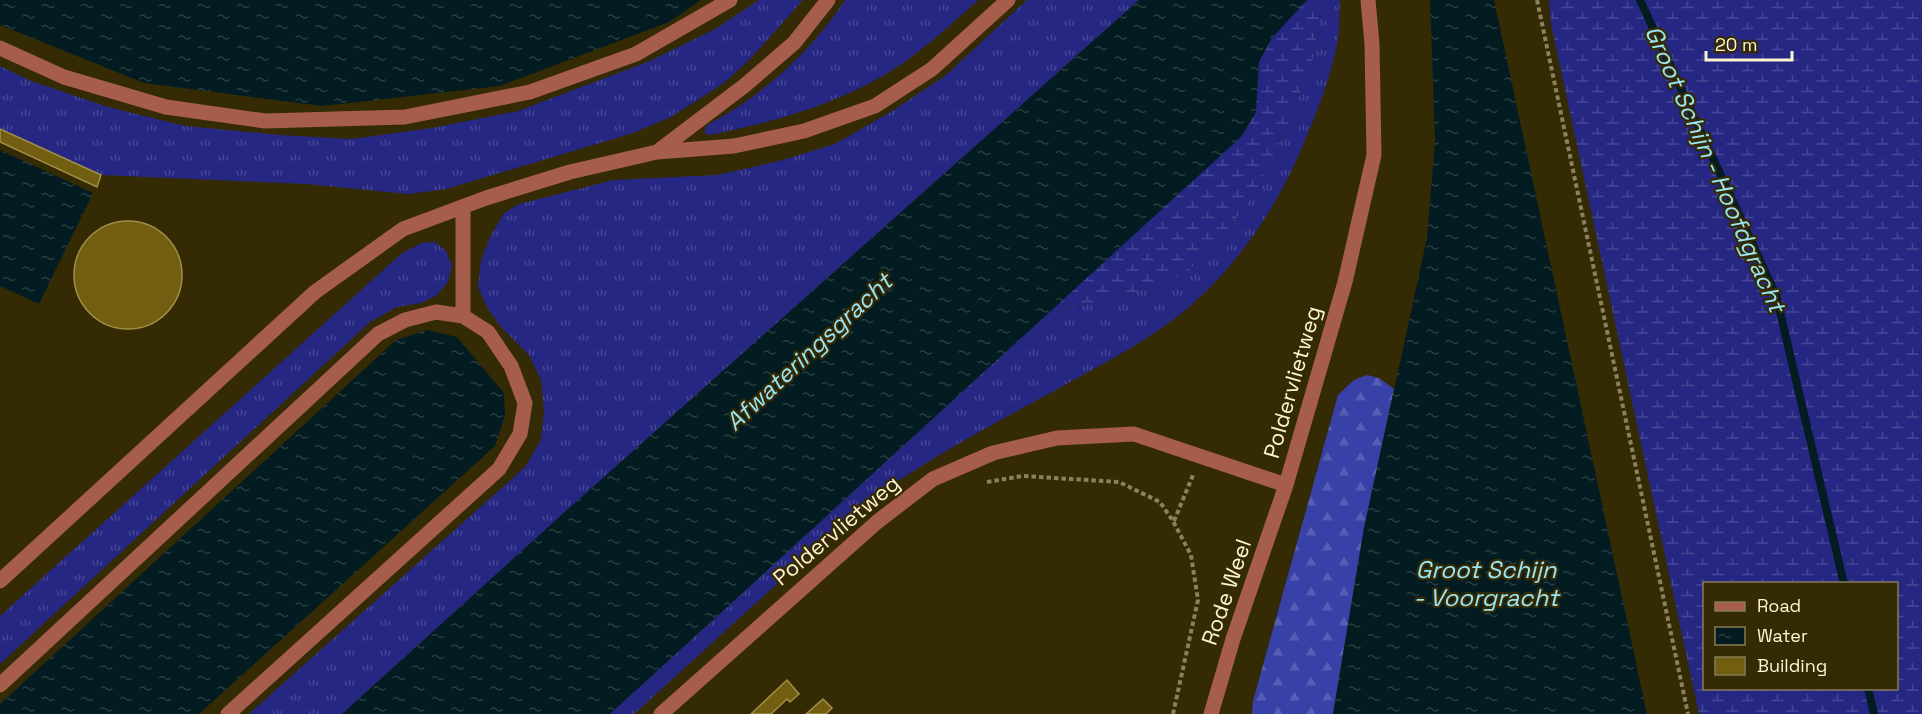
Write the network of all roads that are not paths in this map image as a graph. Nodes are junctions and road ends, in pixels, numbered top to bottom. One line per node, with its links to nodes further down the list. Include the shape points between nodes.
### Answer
1 (730, 0): 5 (street, via 636,54 530,92 405,117 265,121 166,107 64,77)
2 (828, 0): 6 (street, via 794,43)
3 (1008, 0): 6 (street, via 932,69 875,106 804,131 746,144)
4 (1368, 0): 9 (street, Poldervlietweg, via 1374,155 1345,282)
5 (0, 48)
6 (657, 152): 7 (street, via 570,172)
7 (463, 207): 8 (street); 10 (street, via 403,230 315,292)
8 (463, 316): 11 (street, via 436,312 405,320 378,334); 12 (street, via 488,332 511,366 525,403 520,434 499,469)
9 (1286, 485): 13 (street, Poldervlietweg, via 1134,434 1057,438 993,453 933,479 877,522); 14 (street, Rode Weel)
10 (0, 581)
11 (0, 685)
12 (228, 714)
13 (661, 714)
14 (1211, 714)

